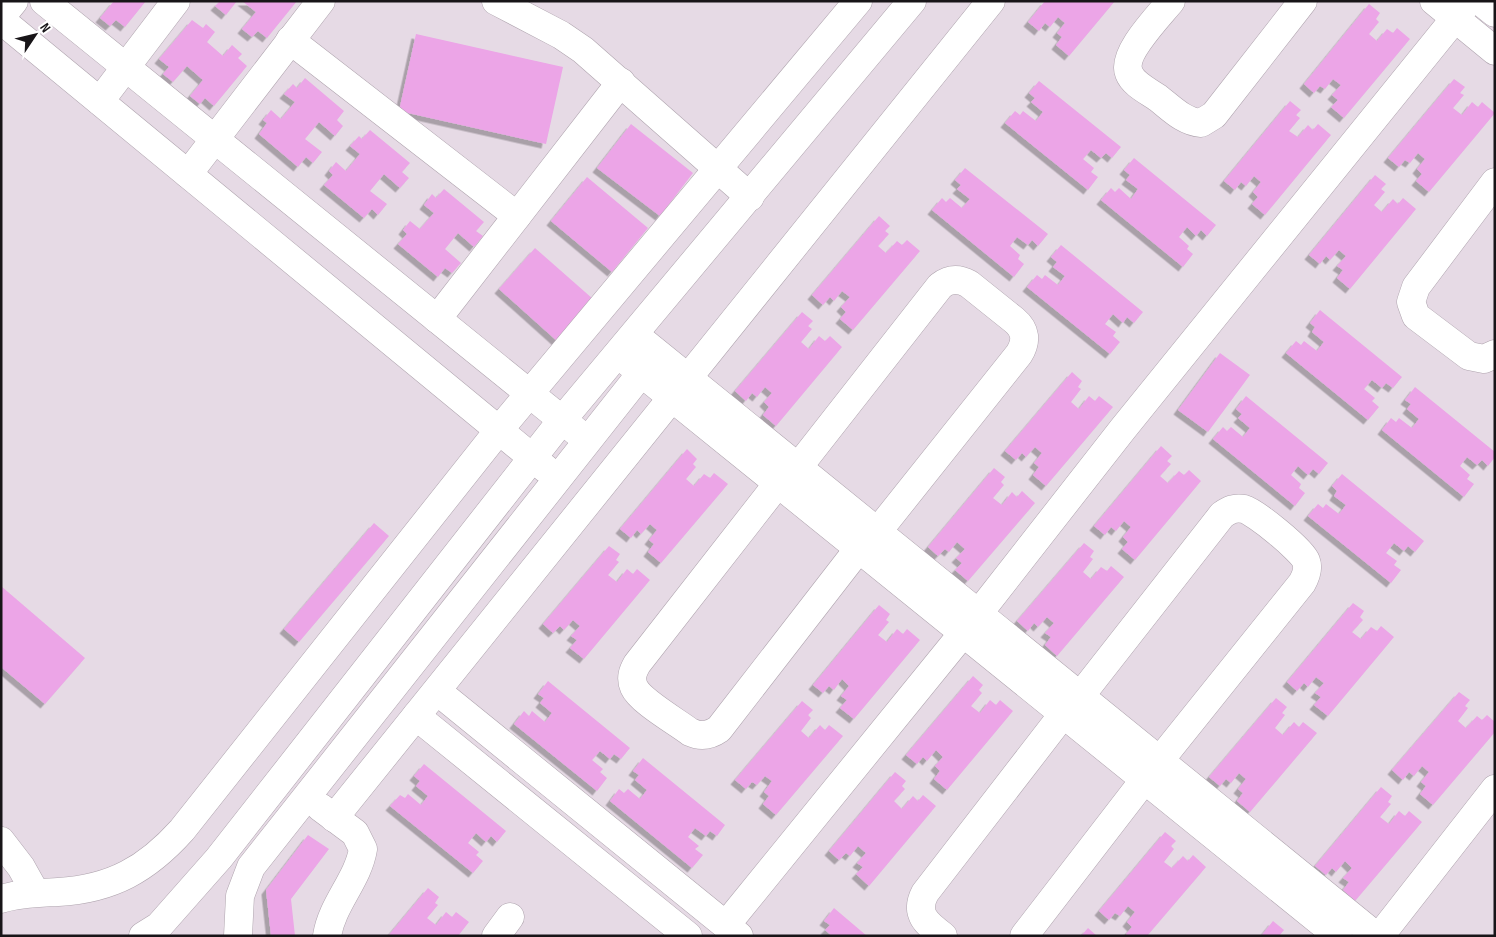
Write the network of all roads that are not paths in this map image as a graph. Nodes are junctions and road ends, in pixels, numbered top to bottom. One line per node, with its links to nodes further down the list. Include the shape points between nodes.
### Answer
1 (14, 1): 15 (street)
2 (44, 1): 18 (street)
3 (176, 1): 18 (street)
4 (322, 1): 16 (street)
5 (496, 1): 19 (street, via 572,42)
6 (858, 1): 22 (street)
7 (912, 1): 23 (street)
8 (991, 1): 33 (street)
9 (1171, 1): 10 (street, via 1132,50 1127,65 1129,73 1139,84 1186,119 1201,122 1214,115)
10 (1303, 1)
11 (1434, 1): 13 (street)
12 (1480, 1): 14 (street)
13 (1462, 10): 17 (street); 42 (street)
14 (1495, 13)
15 (1, 18): 20 (street)
16 (290, 40): 21 (street); 28 (street)
17 (1495, 51)
18 (126, 67): 20 (street); 21 (street)
19 (621, 82): 24 (street); 28 (street)
20 (100, 101): 25 (street)
21 (215, 139): 25 (street); 29 (street)
22 (742, 141): 23 (street); 24 (street)
23 (775, 168): 27 (street)
24 (718, 170): 27 (street); 34 (street)
25 (188, 174): 36 (street)
26 (1495, 182): 31 (street, via 1416,287 1411,302 1416,316 1470,356 1484,359)
27 (750, 197): 30 (street)
28 (517, 216): 29 (street)
29 (437, 319): 34 (street)
30 (626, 344): 32 (street); 35 (street)
31 (1495, 354)
32 (649, 362): 33 (street); 37 (street)
33 (682, 387): 39 (street); 43 (street)
34 (529, 394): 35 (street); 36 (street)
35 (562, 420): 37 (street); 38 (street)
36 (499, 430): 38 (street); 51 (street, via 163,852 115,882 87,889)
37 (588, 441): 40 (street)
38 (532, 458): 40 (street); 53 (street, via 219,858)
39 (789, 474): 41 (street); 41 (street, via 940,286 962,280 1014,320 1020,325 1025,340 1020,354); 41 (street, via 637,664 633,686 643,698 690,732 698,735 719,729)
40 (558, 479): 48 (street)
41 (869, 539): 42 (street)
42 (971, 622): 44 (street); 54 (street)
43 (437, 691): 45 (street); 54 (street)
44 (1073, 704): 46 (street); 46 (street, via 1228,510 1236,508 1251,513 1297,549 1306,561 1306,576 1302,583); 60 (street, via 925,893 921,915)
45 (416, 716): 49 (street); 59 (street)
46 (1152, 769): 61 (street); 62 (street); 63 (street)
47 (1495, 789): 64 (street)
48 (306, 797): 49 (street); 57 (street, via 246,876 240,896)
49 (334, 818): 58 (street, via 355,833 363,849 331,919)
50 (1, 841): 51 (street)
51 (35, 892): 52 (street)
52 (1, 899)
53 (179, 904): 55 (street, via 159,926); 56 (street)
54 (733, 931)
55 (143, 936)
56 (179, 936)
57 (238, 936)
58 (327, 936)
59 (688, 936)
60 (943, 936)
61 (1024, 936)
62 (1338, 936)
63 (1376, 936)
64 (1380, 936)

